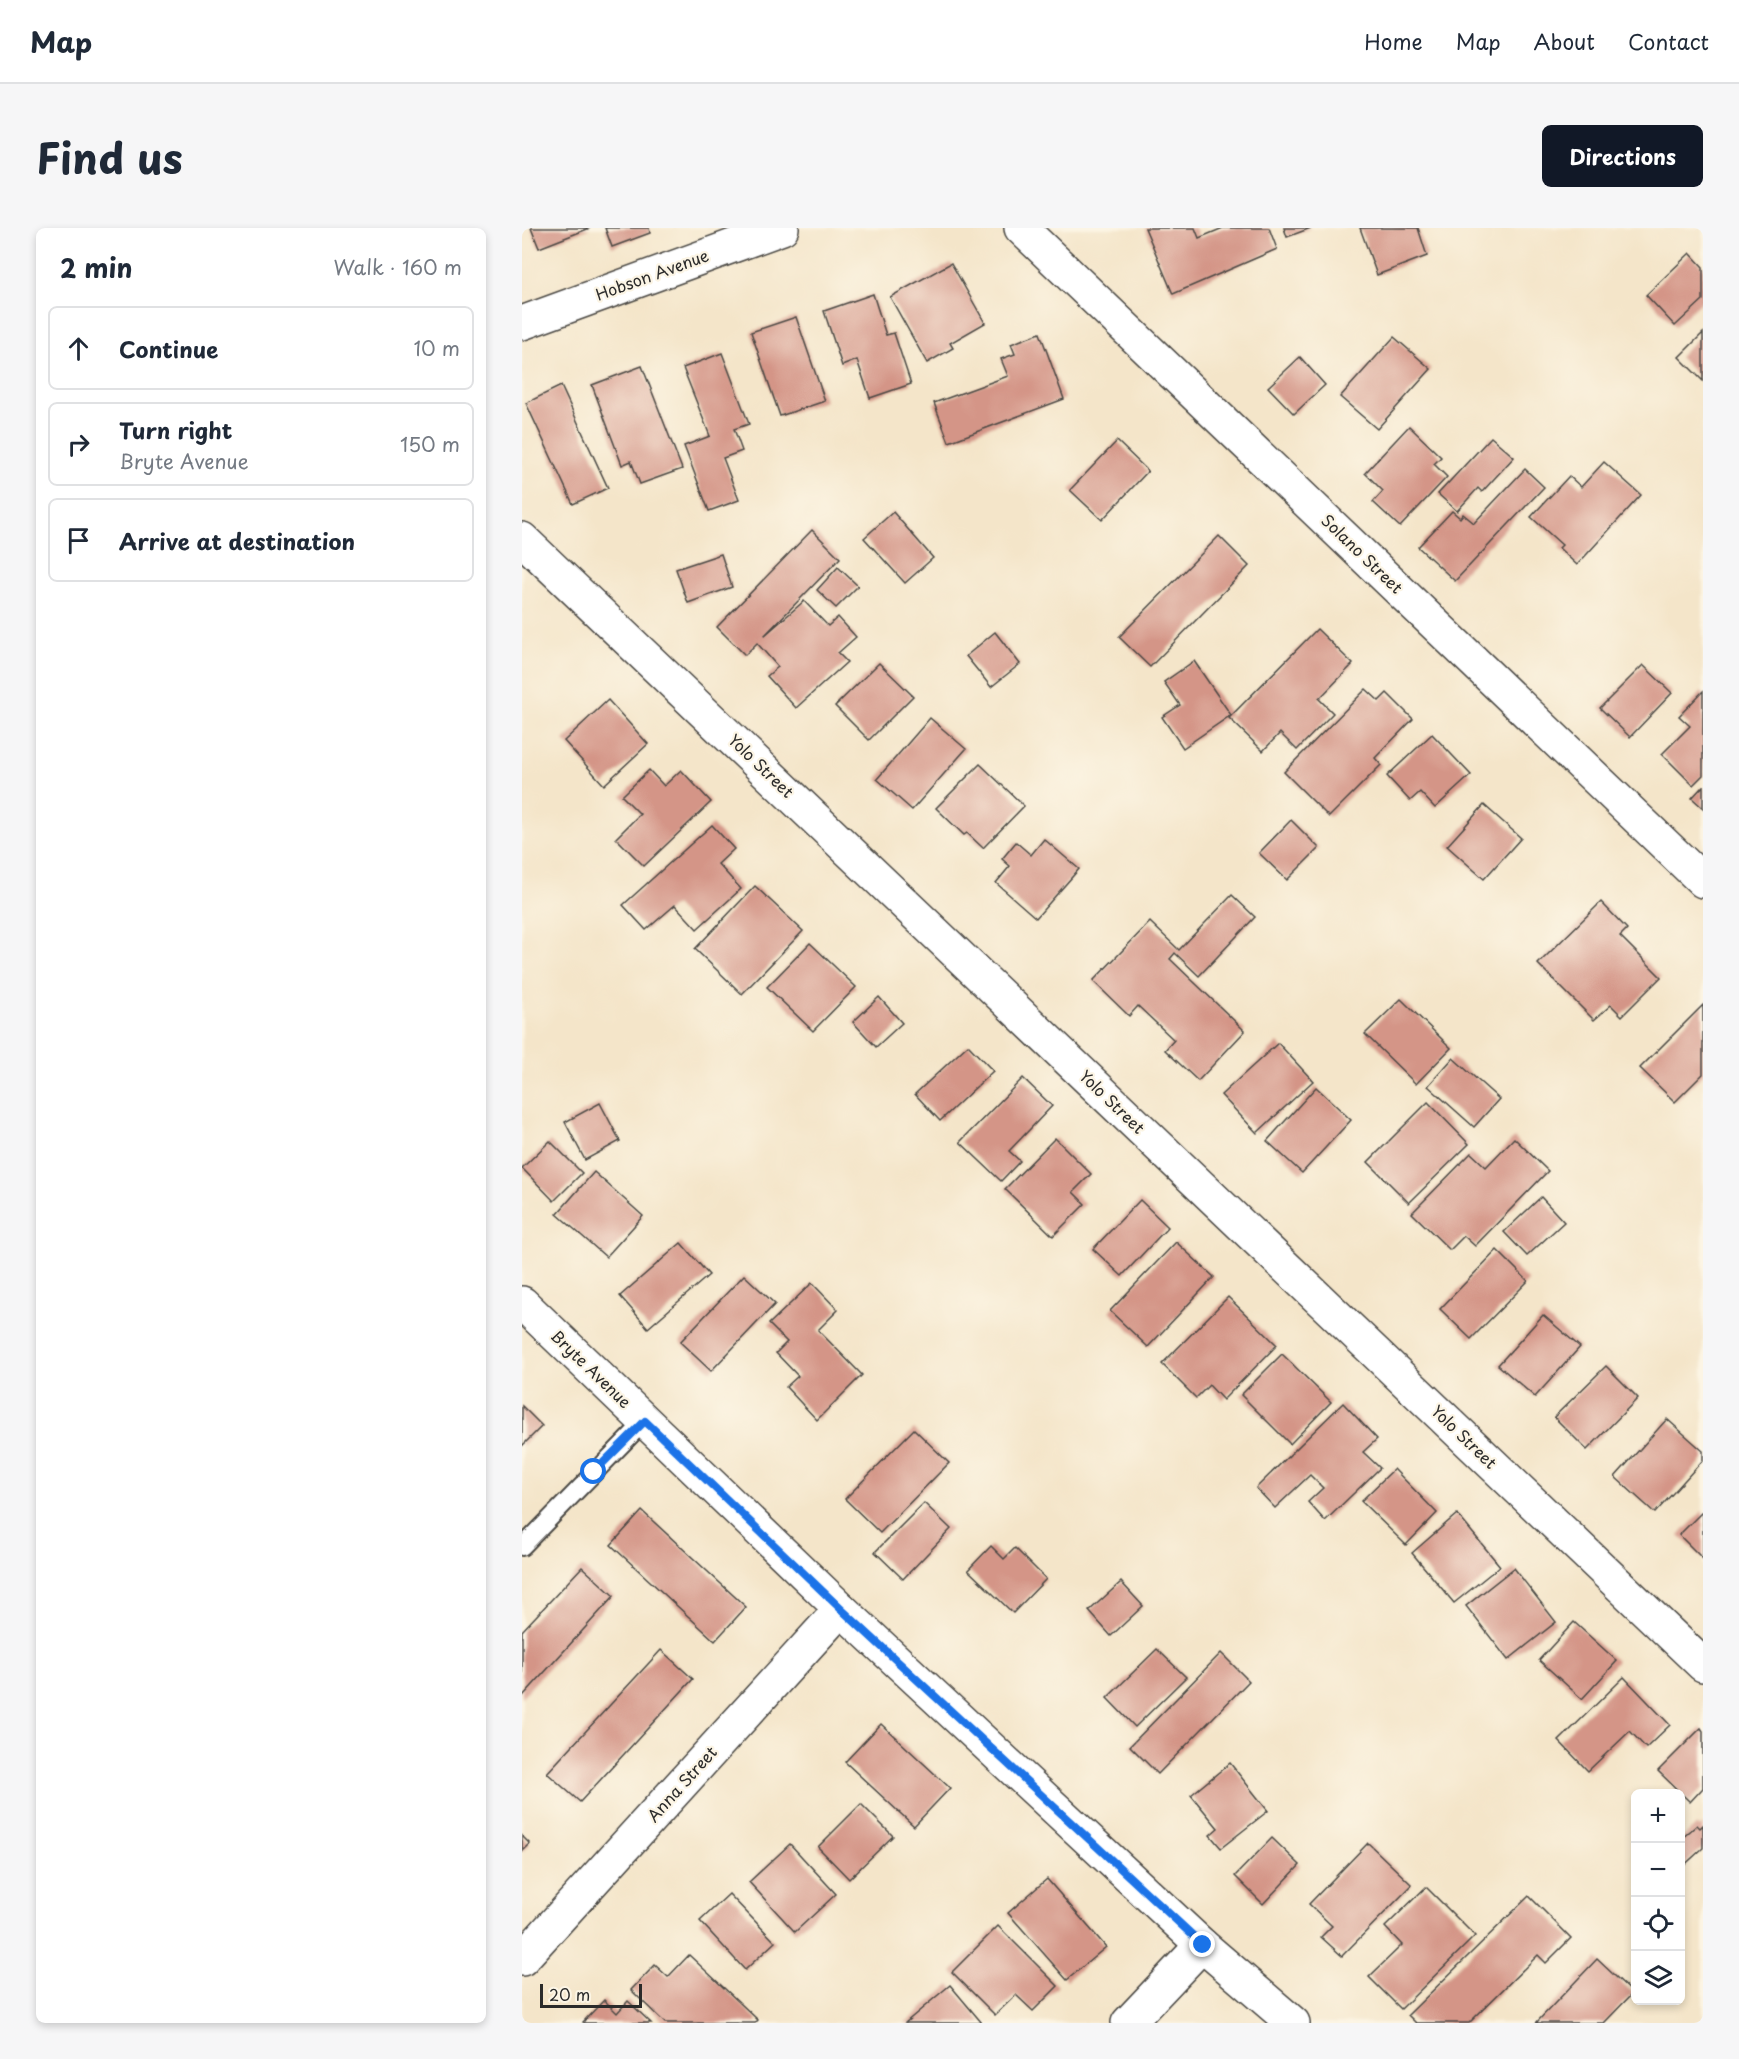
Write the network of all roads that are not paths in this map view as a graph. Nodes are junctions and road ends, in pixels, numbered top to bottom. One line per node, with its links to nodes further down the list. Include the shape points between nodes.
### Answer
1 (782, 228): 3 (street, Hobson Avenue)
2 (1021, 228): 5 (street, Solano Street)
3 (522, 322)
4 (522, 539): 10 (street, Yolo Street)
5 (1703, 881)
6 (522, 1303): 7 (street, Bryte Avenue)
7 (645, 1421): 8 (lane); 9 (street, Bryte Avenue)
8 (522, 1547)
9 (841, 1609): 11 (street, Bryte Avenue); 12 (street, Anna Street)
10 (1703, 1665)
11 (1203, 1945): 13 (street); 14 (street, Bryte Avenue)
12 (522, 1959)
13 (1128, 2023)
14 (1293, 2023)

